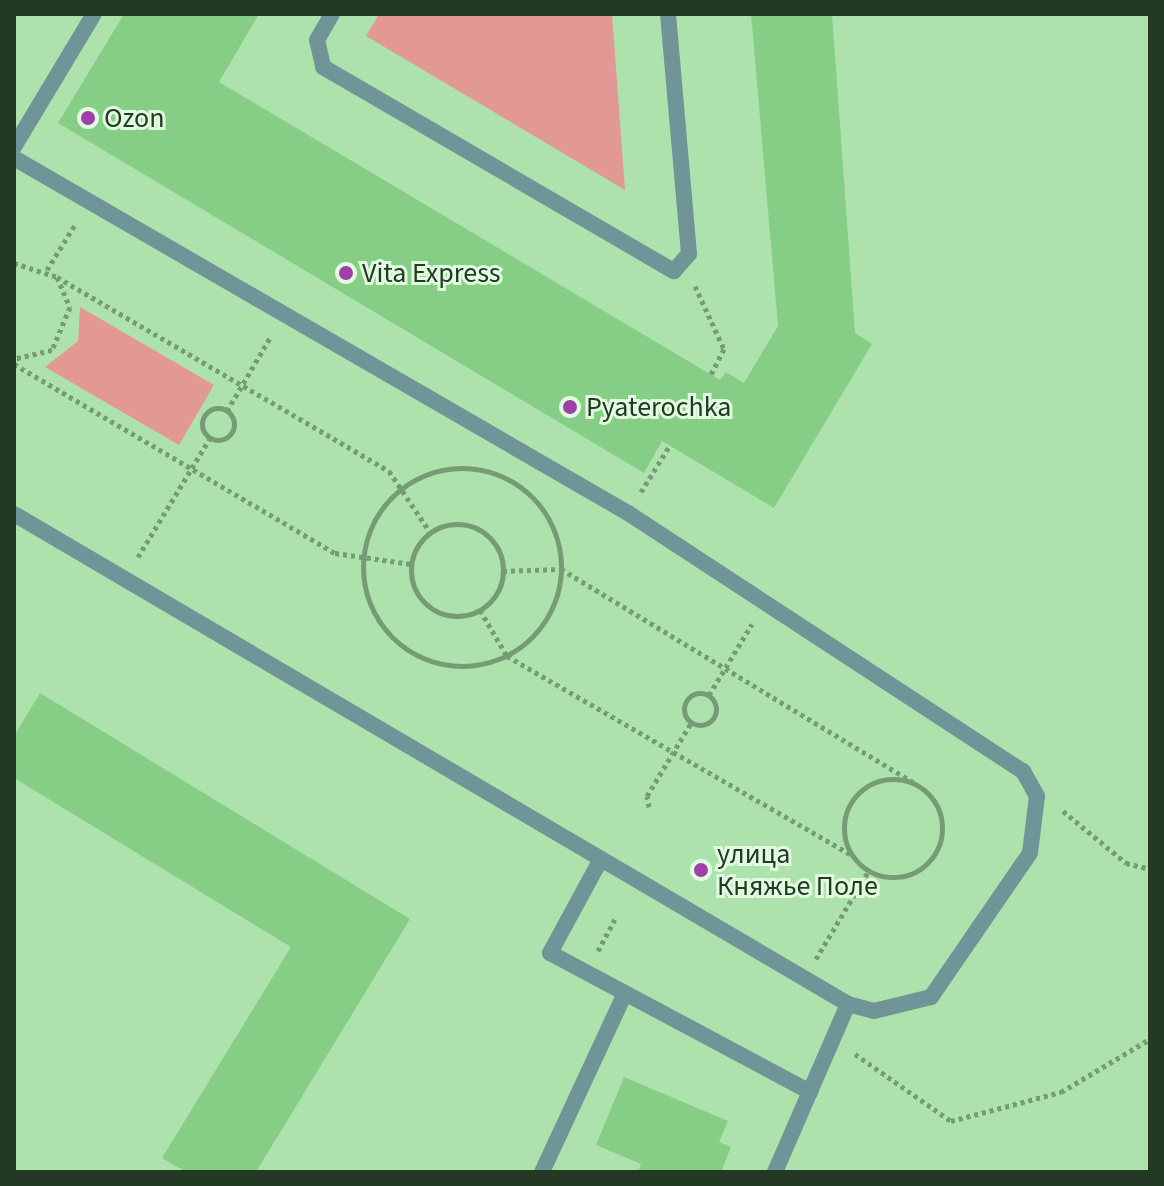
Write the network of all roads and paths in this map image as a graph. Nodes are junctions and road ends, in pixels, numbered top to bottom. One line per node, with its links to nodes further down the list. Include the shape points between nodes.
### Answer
1 (94, 14): 4 (street)
2 (332, 14): 8 (street, via 317,40 323,67 661,269)
3 (668, 14): 8 (street)
4 (14, 147)
5 (14, 158): 6 (street)
6 (89, 201): 9 (path); 11 (street)
7 (14, 263): 9 (path)
8 (685, 265): 13 (path, via 724,349)
9 (47, 270): 10 (path)
10 (57, 277): 12 (path, via 70,307 63,338 37,358); 14 (path)
11 (285, 314): 14 (path); 20 (street)
12 (14, 362): 18 (path)
13 (711, 375)
14 (242, 385): 15 (path); 19 (path, via 389,471)
15 (227, 411): 16 (path, via 205,416); 16 (path, via 232,433)
16 (210, 438): 18 (path)
17 (670, 445): 20 (path)
18 (192, 468): 23 (path, via 335,553); 27 (path)
19 (400, 488): 22 (path); 23 (path, via 377,514); 25 (path, via 429,472 495,472 525,489 547,514)
20 (628, 513): 28 (street)
21 (14, 514): 27 (street)
22 (430, 532): 24 (path); 26 (path, via 475,527 498,548)
23 (363, 556): 24 (path); 30 (path, via 370,608 413,655 476,666)
24 (411, 564): 29 (path, via 413,586 431,609 460,617)
25 (561, 569): 26 (path); 30 (path, via 552,611); 31 (path)
26 (503, 571): 29 (path, via 497,593)
27 (125, 580): 39 (street)
28 (765, 602): 31 (path); 46 (street, via 1023,771 1037,796 1030,853 931,997 874,1011)
29 (480, 610): 30 (path)
30 (507, 656): 34 (path)
31 (725, 668): 32 (path); 35 (path)
32 (709, 695): 33 (path, via 686,701); 33 (path, via 714,718)
33 (691, 723): 34 (path)
34 (674, 753): 37 (path, via 647,796); 38 (path)
35 (916, 784): 38 (path, via 884,779 856,796 844,826); 41 (path, via 938,808 935,855 910,875)
36 (1062, 800): 40 (path, via 1064,813 1126,863)
37 (649, 807)
38 (853, 856): 41 (path)
39 (601, 859): 43 (street, via 550,953); 44 (street)
40 (1150, 869)
41 (869, 870): 44 (path)
42 (616, 917): 43 (path)
43 (587, 972): 45 (street)
44 (804, 978): 46 (street)
45 (625, 993): 49 (street); 50 (street)
46 (848, 1004): 48 (street)
47 (1150, 1039): 48 (path, via 1061,1092 951,1121)
48 (832, 1040): 49 (street)
49 (810, 1092): 51 (street)
50 (542, 1172)
51 (775, 1172)

